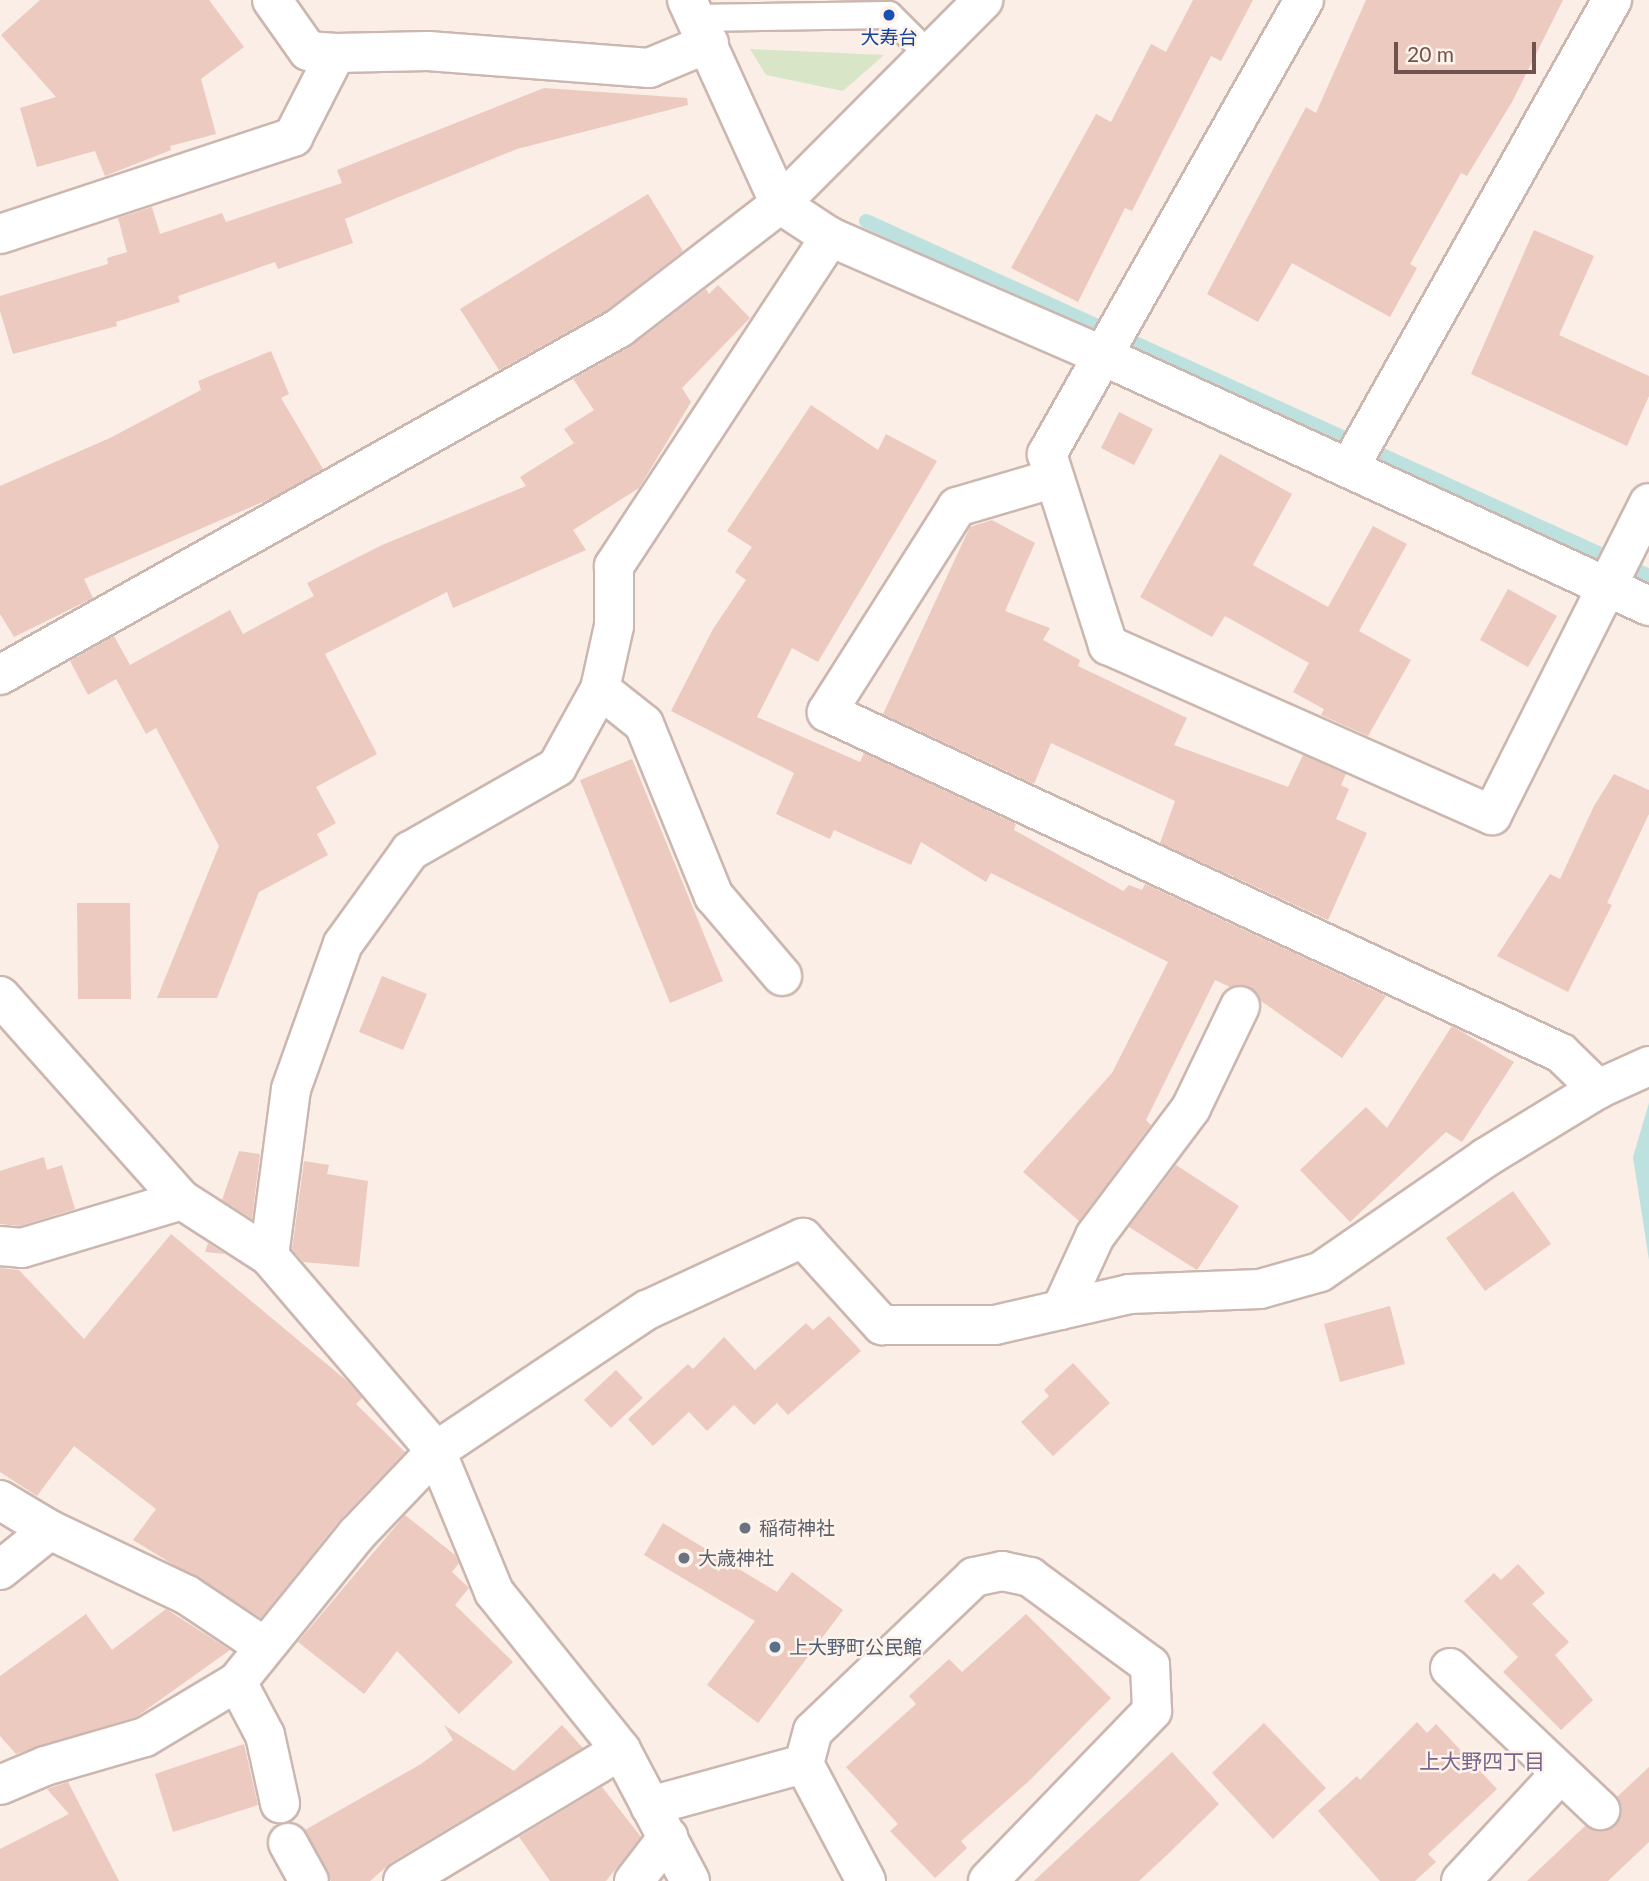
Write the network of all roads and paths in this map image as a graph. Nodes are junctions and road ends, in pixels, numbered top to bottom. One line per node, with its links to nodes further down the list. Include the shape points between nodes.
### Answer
1 (272, 0): 6 (street, via 309,51)
2 (983, 0): 7 (street)
3 (1304, 0): 11 (street)
4 (1612, 0): 12 (street)
5 (697, 20): 6 (street, via 649,68 428,51); 7 (lane, via 889,16); 8 (street)
6 (336, 53): 9 (street, via 293,137)
7 (929, 55): 8 (street)
8 (780, 204): 10 (street); 17 (street, via 588,349)
9 (0, 234)
10 (830, 237): 11 (street); 18 (street, via 614,566 614,626)
11 (1101, 355): 12 (street); 13 (street, via 1047,454)
12 (1349, 468): 15 (street)
13 (1052, 479): 15 (street, via 1108,645 1492,815); 23 (street, via 957,507 827,712 1562,1053)
14 (1649, 503): 15 (street)
15 (1606, 586): 16 (street)
16 (1649, 606)
17 (0, 675)
18 (600, 690): 19 (street, via 644,724 714,896); 26 (street, via 557,766 410,851 343,944 291,1089)
19 (782, 976)
20 (0, 996): 24 (street)
21 (1240, 1006): 27 (street, via 1191,1108 1095,1236)
22 (1649, 1066): 23 (street)
23 (1598, 1089): 27 (street, via 1485,1158 1320,1272 1260,1289 1129,1294)
24 (182, 1200): 25 (street, via 22,1248); 26 (street)
25 (0, 1246)
26 (269, 1256): 28 (street)
27 (1061, 1310): 28 (street, via 995,1325 882,1325 803,1238 647,1310)
28 (436, 1451): 32 (street, via 356,1535); 35 (street, via 494,1592)
29 (0, 1500): 30 (street)
30 (50, 1530): 31 (street); 32 (street, via 187,1595)
31 (0, 1570)
32 (262, 1646): 34 (street)
33 (1450, 1668): 37 (street)
34 (237, 1682): 38 (street, via 145,1737 45,1766); 39 (street, via 265,1735)
35 (621, 1750): 41 (street); 45 (street)
36 (804, 1764): 41 (street); 48 (street); 49 (street, via 813,1731 974,1577 1002,1571 1030,1577 1150,1665 1152,1711)
37 (1561, 1773): 40 (street); 43 (street)
38 (0, 1785)
39 (279, 1802)
40 (1600, 1810)
41 (659, 1822): 46 (street); 47 (street)
42 (288, 1843): 44 (street)
43 (1470, 1878)
44 (309, 1881)
45 (403, 1881)
46 (634, 1881)
47 (690, 1881)
48 (866, 1881)
49 (988, 1881)

